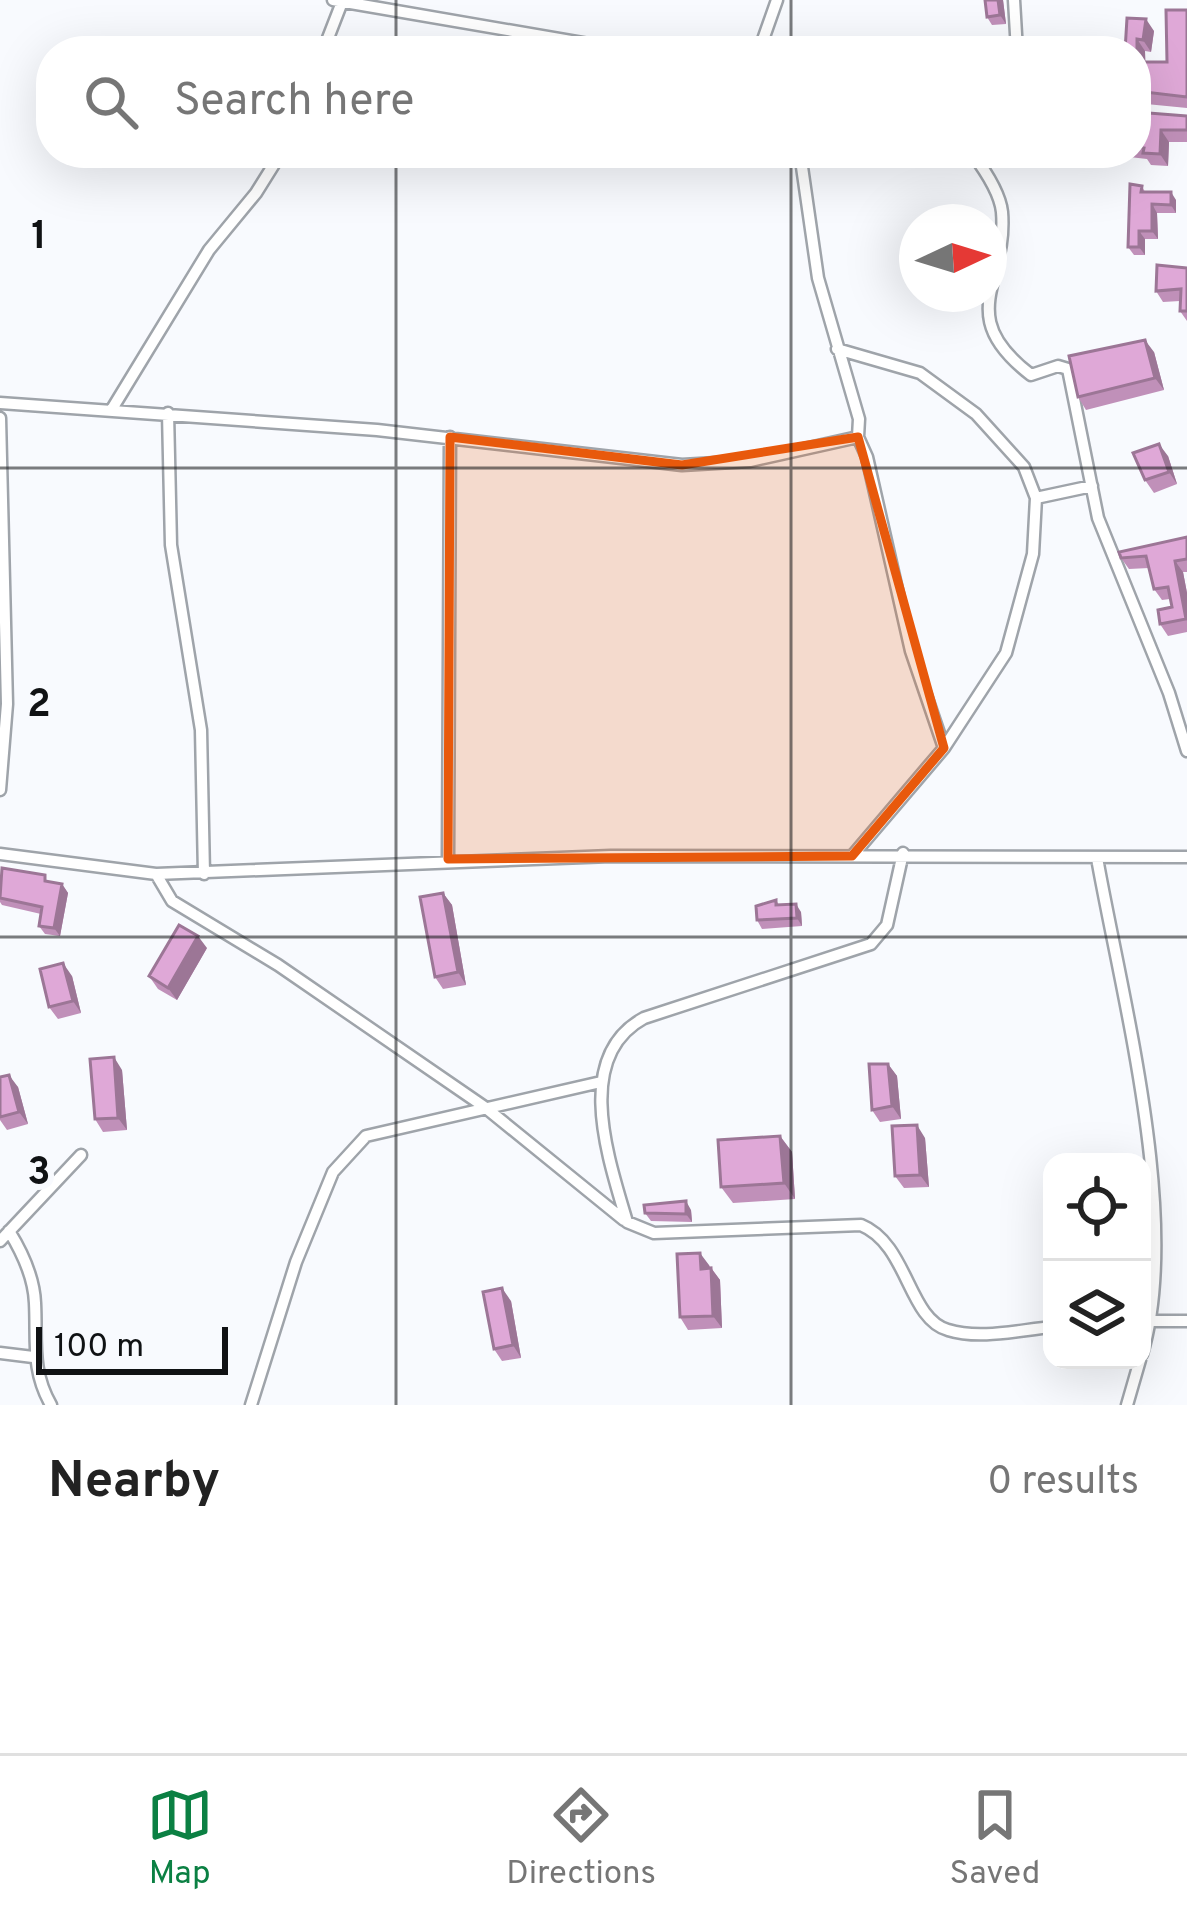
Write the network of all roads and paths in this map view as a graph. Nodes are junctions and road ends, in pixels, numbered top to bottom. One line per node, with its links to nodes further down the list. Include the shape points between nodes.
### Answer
1 (777, 0): 7 (street)
2 (1014, 0): 8 (street)
3 (338, 1): 4 (street); 5 (street)
4 (357, 3): 6 (street)
5 (328, 36)
6 (544, 36)
7 (764, 36)
8 (1016, 36)
9 (272, 168): 14 (street, via 208,250)
10 (802, 168): 12 (street)
11 (980, 168): 19 (street, via 1002,209 991,332 1031,375 1068,369)
12 (837, 349): 18 (street); 20 (street, via 920,373 976,414 1024,467)
13 (0, 404): 14 (street)
14 (112, 409): 15 (street)
15 (169, 413): 17 (street); 31 (street, via 171,545 201,730)
16 (0, 418): 23 (street, via 8,704)
17 (450, 437): 18 (street, via 682,465 750,461); 29 (street)
18 (858, 437): 21 (street)
19 (1092, 487): 20 (street); 22 (street)
20 (1036, 498): 21 (street, via 1033,554 1006,653)
21 (944, 748): 26 (street)
22 (1187, 752)
23 (0, 790)
24 (903, 853): 26 (street); 28 (street); 32 (street, via 882,936 644,1018 618,1037)
25 (0, 854): 30 (street)
26 (852, 856): 29 (street)
27 (1187, 857): 28 (street)
28 (1097, 858): 37 (street, via 1147,1147 1157,1253)
29 (448, 860): 31 (street)
30 (156, 874): 31 (street); 33 (street, via 172,902 278,964)
31 (204, 874)
32 (601, 1082): 33 (street); 35 (street)
33 (486, 1108): 35 (street); 45 (street, via 365,1136 333,1172)
34 (81, 1156): 36 (street)
35 (627, 1222): 40 (street, via 654,1233 861,1225 895,1252 930,1318 945,1330)
36 (4, 1236): 42 (street, via 35,1299)
37 (1151, 1294)
38 (1151, 1321): 39 (street)
39 (1187, 1321)
40 (1043, 1328)
41 (0, 1353): 42 (street)
42 (33, 1357): 44 (street)
43 (1137, 1369): 46 (street)
44 (51, 1405)
45 (251, 1405)
46 (1126, 1405)

